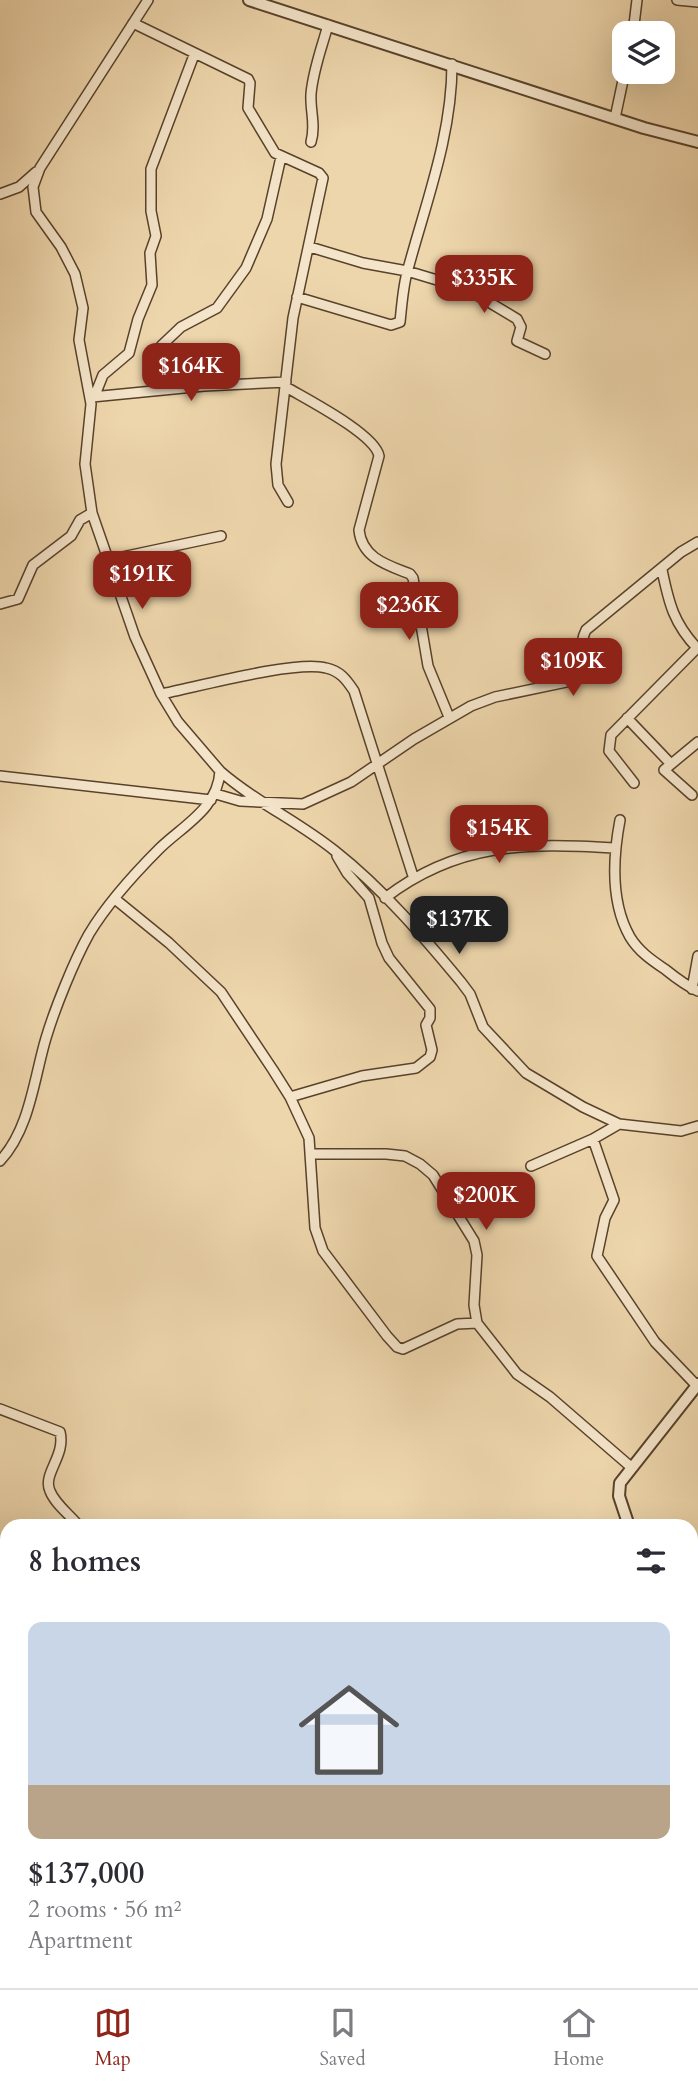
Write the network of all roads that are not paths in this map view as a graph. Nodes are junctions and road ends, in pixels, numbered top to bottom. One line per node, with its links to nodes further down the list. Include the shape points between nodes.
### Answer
1 (148, 0): 7 (street)
2 (249, 0): 8 (street)
3 (638, 0): 6 (street)
4 (678, 0): 5 (street)
5 (698, 2)
6 (635, 21)
7 (133, 23): 9 (street); 16 (street)
8 (328, 24): 10 (street); 13 (street, via 313,82 315,130)
9 (194, 55): 15 (street, via 250,81 247,101 251,115); 24 (street, via 151,169 150,211 156,236 150,253 152,285 129,353 103,375)
10 (452, 64): 12 (street); 19 (street, via 444,136)
11 (622, 84): 12 (street)
12 (615, 118): 14 (street)
13 (311, 142)
14 (698, 142)
15 (281, 158): 18 (street, via 323,178); 21 (street, via 267,219 246,268 217,308 181,327)
16 (40, 168): 17 (street, via 19,187); 24 (street, via 33,187 35,208 75,274 83,308 79,340)
17 (0, 194)
18 (310, 247): 19 (street); 20 (street)
19 (407, 271): 20 (street, via 397,325); 22 (street, via 484,297 521,323 520,344)
20 (297, 297): 23 (street)
21 (161, 346)
22 (545, 354)
23 (286, 385): 24 (street, via 204,386); 25 (street, via 275,475); 34 (street, via 378,451 360,541 379,561 413,578 428,666)
24 (93, 396): 26 (street, via 85,464)
25 (288, 502)
26 (92, 513): 29 (street); 31 (street, via 33,565 18,600)
27 (221, 536): 29 (street)
28 (698, 542): 30 (street)
29 (108, 560): 33 (street)
30 (662, 570): 32 (street, via 679,627); 34 (street, via 586,630 583,668 576,680 495,697)
31 (0, 604)
32 (697, 648): 35 (street)
33 (161, 694): 37 (street, via 282,669 330,669 345,677 354,691); 39 (street, via 177,722)
34 (449, 717): 37 (street)
35 (627, 718): 38 (street); 41 (street, via 611,734 609,751)
36 (698, 742): 38 (street)
37 (378, 762): 44 (street, via 351,782 303,804); 48 (street)
38 (670, 763): 42 (street, via 664,772)
39 (220, 771): 43 (street); 44 (street)
40 (0, 776): 43 (street)
41 (634, 783)
42 (692, 795)
43 (213, 797): 44 (street); 50 (street)
44 (257, 800): 47 (street)
45 (620, 820): 46 (street)
46 (614, 848): 48 (street, via 537,844 456,859); 52 (street, via 617,890 630,937 645,956)
47 (333, 849): 49 (street); 53 (street, via 369,898 389,958 430,1009 426,1025 432,1050 416,1068 362,1076)
48 (413, 876): 49 (street)
49 (385, 898): 54 (street, via 461,982 483,1027 526,1073)
50 (115, 900): 53 (street, via 221,992); 58 (street, via 79,955 47,1036 22,1125)
51 (698, 956): 52 (street)
52 (695, 990)
53 (290, 1097): 57 (street, via 309,1138)
54 (619, 1124): 55 (street, via 681,1131); 56 (street)
55 (698, 1126)
56 (593, 1139): 59 (street); 61 (street, via 614,1200 597,1256 655,1342)
57 (310, 1154): 60 (street, via 405,1156 433,1175 474,1241); 60 (street, via 315,1228 323,1251 397,1347 408,1348 457,1324)
58 (0, 1161)
59 (531, 1166)
60 (477, 1323): 63 (street, via 517,1374)
61 (697, 1385): 63 (street)
62 (0, 1409): 64 (street, via 60,1433 63,1444 48,1481 49,1490)
63 (631, 1467): 65 (street, via 620,1483)
64 (73, 1519)
65 (624, 1519)

